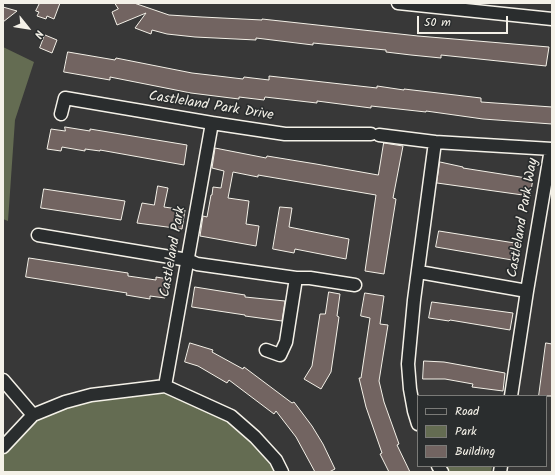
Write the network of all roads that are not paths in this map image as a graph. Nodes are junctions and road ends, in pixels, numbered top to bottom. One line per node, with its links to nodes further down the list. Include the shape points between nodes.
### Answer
1 (398, 3): 2 (street)
2 (552, 19)
3 (61, 114): 4 (street, Castleland Park Drive, via 64,98)
4 (212, 123): 5 (street, Castleland Park Drive, via 285,134); 9 (street, Castleland Park)
5 (375, 134): 6 (street, Castleland Park Way)
6 (435, 142): 7 (street, Castleland Park Way); 10 (street)
7 (551, 149): 13 (street, Castleland Park Way)
8 (38, 234): 9 (street)
9 (188, 260): 11 (street, via 197,264); 16 (street, Castleland Park)
10 (419, 272): 13 (street, Castleland Park Way); 18 (street, via 408,364 410,389)
11 (296, 278): 12 (street); 14 (street, via 286,342 280,355)
12 (355, 285)
13 (527, 291): 17 (street, Castleland Park Way)
14 (266, 350)
15 (3, 380): 19 (street)
16 (165, 386): 19 (street, via 91,395); 21 (street, via 231,416 276,460)
17 (511, 395)
18 (416, 410)
19 (32, 415): 20 (street)
20 (3, 446)
21 (282, 472)

